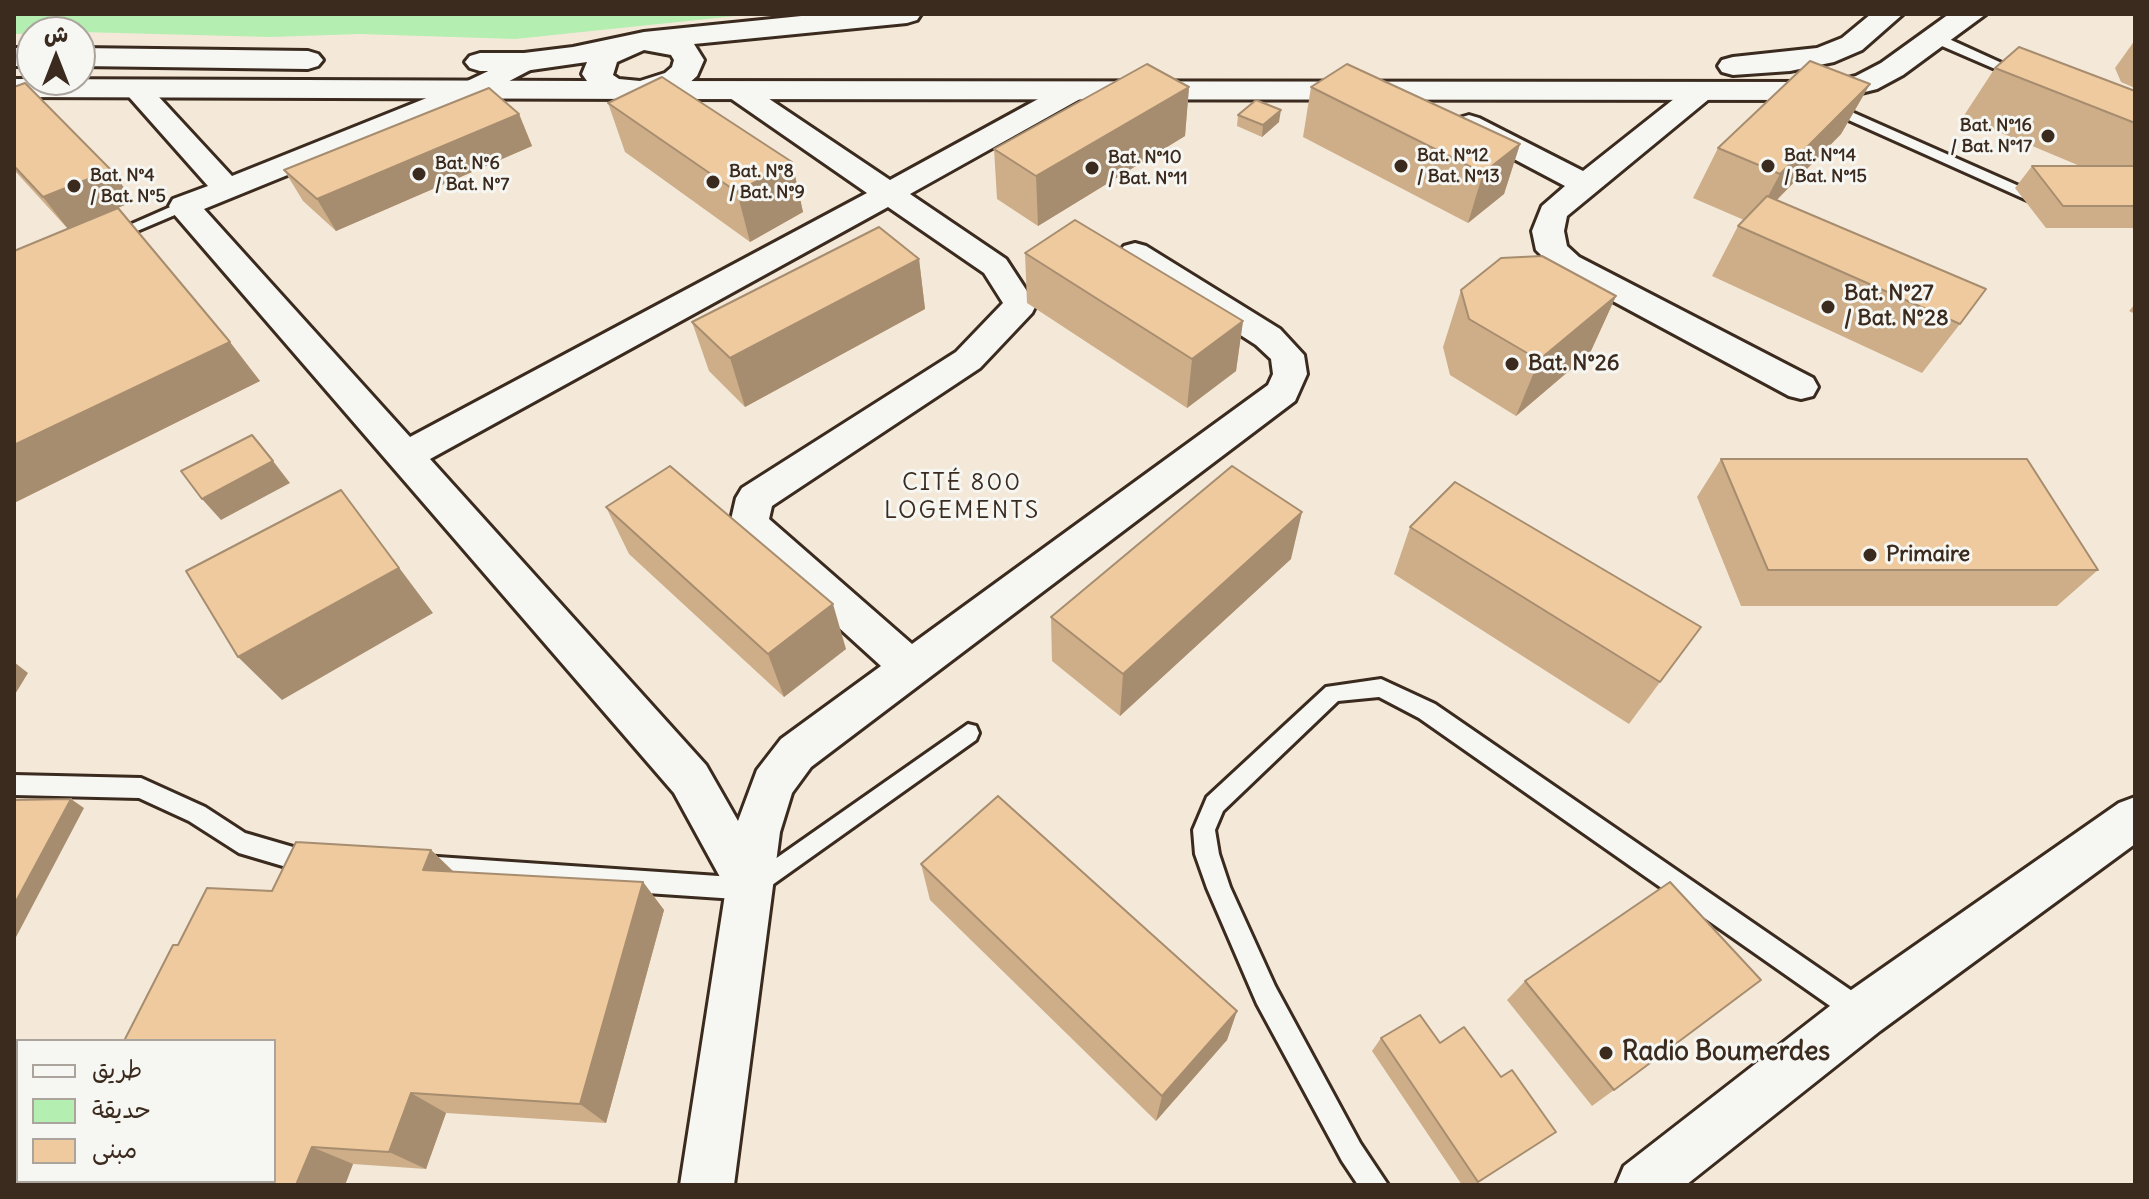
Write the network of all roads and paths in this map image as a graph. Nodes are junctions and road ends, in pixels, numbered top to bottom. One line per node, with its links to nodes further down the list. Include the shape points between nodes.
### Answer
1 (907, 14): 4 (street)
2 (1889, 14): 14 (street, via 1852,44 1824,56)
3 (1972, 14): 5 (street)
4 (828, 21): 6 (street); 8 (street, via 780,39)
5 (1933, 37): 13 (lane); 19 (street, via 1866,83)
6 (636, 43): 8 (street, via 673,44); 11 (street); 17 (street, via 604,57 597,74 612,87)
7 (96, 57): 9 (street)
8 (689, 58): 12 (street); 17 (street, via 676,79)
9 (334, 60)
10 (445, 61): 11 (street)
11 (524, 62): 18 (street)
12 (731, 72): 14 (street, via 825,66); 17 (street); 20 (street); 25 (street)
13 (2029, 79)
14 (1536, 80): 21 (street); 22 (street)
15 (14, 88): 16 (street)
16 (136, 89): 18 (street); 24 (street)
17 (634, 90): 18 (street)
18 (469, 91): 24 (street)
19 (1800, 92): 22 (street); 27 (lane)
20 (1070, 93): 21 (street); 25 (street)
21 (1409, 93): 23 (street)
22 (1699, 93): 23 (street)
23 (1585, 184): 30 (street, via 1553,213 1548,231 1552,250 1568,264)
24 (226, 188): 26 (street)
25 (888, 193): 31 (street); 32 (street, via 995,266 1020,305 968,360 755,498 749,524)
26 (184, 206): 28 (lane); 31 (street)
27 (2056, 208)
28 (95, 243)
29 (1135, 253): 32 (street, via 1287,355 1290,374 1283,392)
30 (1801, 387)
31 (405, 456): 38 (street, via 690,779)
32 (911, 668): 38 (street, via 796,753 773,784 757,832)
33 (968, 733): 38 (lane)
34 (14, 785): 36 (lane, via 141,788 197,814 239,842 293,858)
35 (2135, 818): 39 (street)
36 (340, 861)
37 (403, 865): 38 (lane)
38 (751, 889): 40 (street)
39 (1862, 1013): 41 (lane, via 1427,711 1381,688 1333,693 1215,804 1204,830 1219,888 1266,995); 42 (street)
40 (707, 1185)
41 (1374, 1185)
42 (1643, 1185)

